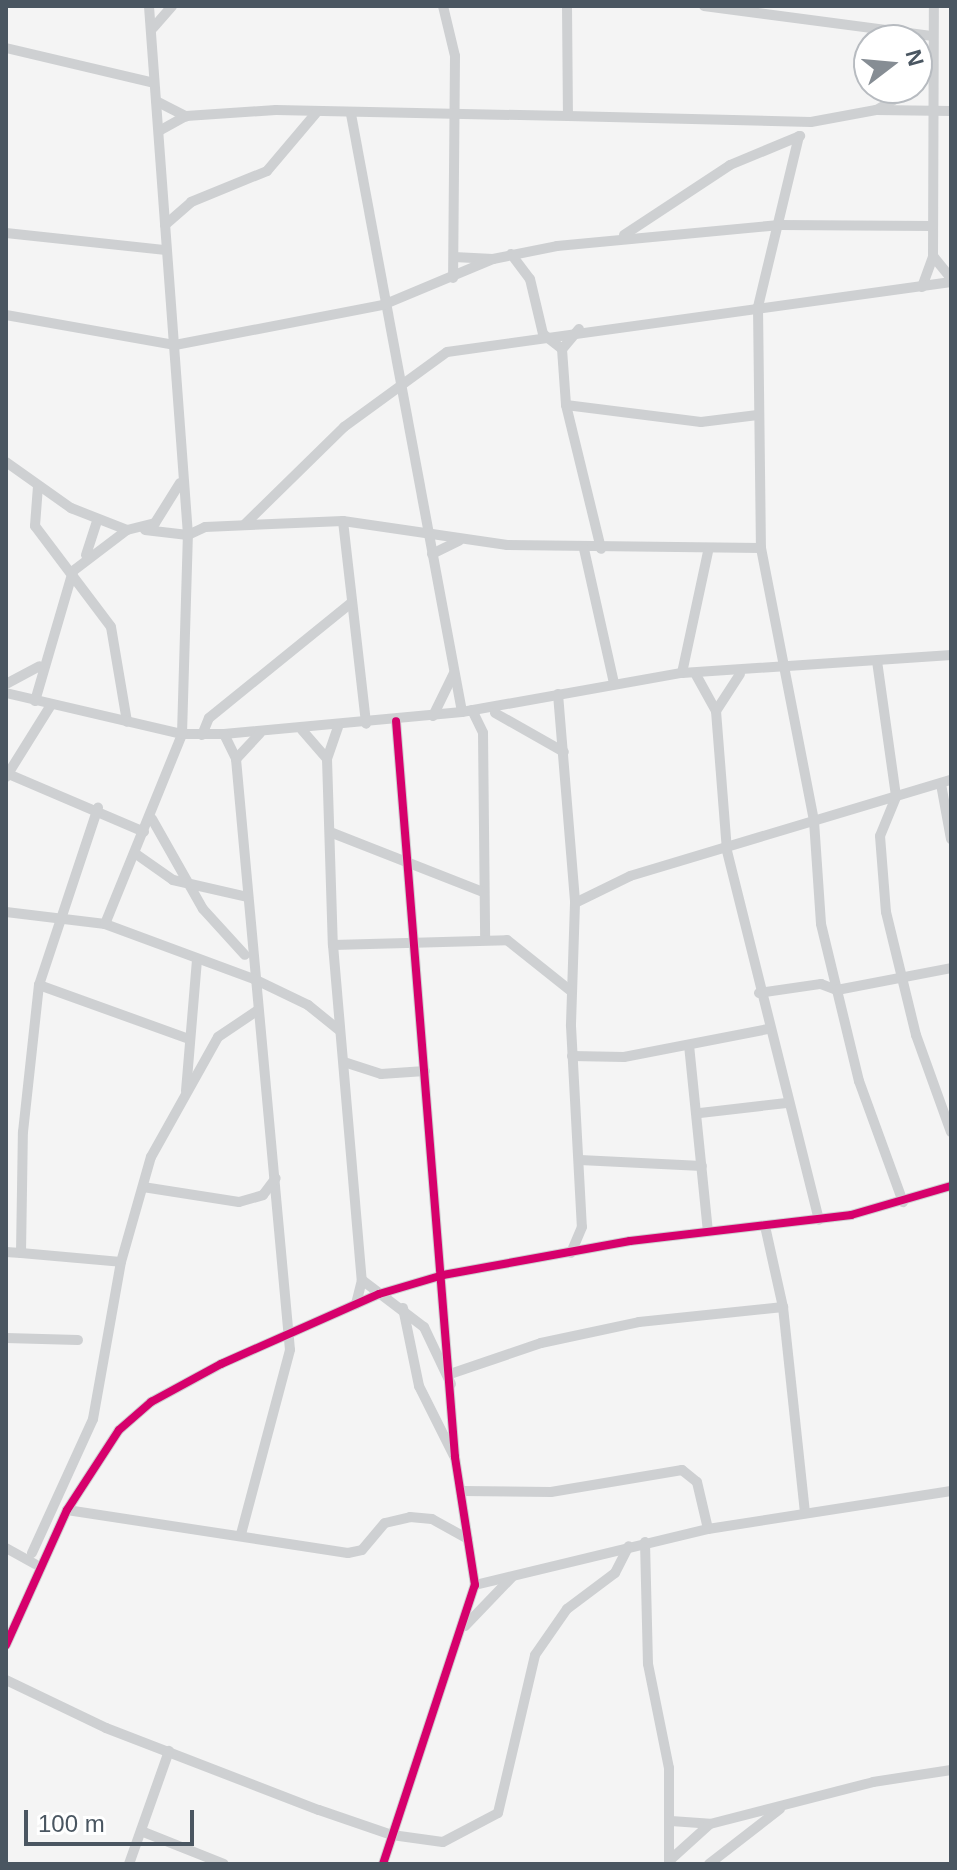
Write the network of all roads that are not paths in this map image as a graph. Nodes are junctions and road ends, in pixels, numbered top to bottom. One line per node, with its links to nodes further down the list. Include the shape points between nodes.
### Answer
1 (149, 6): 8 (street)
2 (172, 6): 8 (street)
3 (443, 6): 20 (street, via 455,56)
4 (567, 6): 22 (street)
5 (704, 6): 7 (street)
6 (934, 6): 9 (street)
7 (853, 26)
8 (152, 30): 11 (street)
9 (933, 36)
10 (6, 48): 11 (street)
11 (154, 83): 12 (street)
12 (156, 101): 21 (street); 24 (street)
13 (886, 104): 16 (street)
14 (930, 104): 15 (street)
15 (930, 108): 16 (street); 17 (street); 28 (street)
16 (876, 110): 23 (street)
17 (951, 111)
18 (316, 113): 19 (street); 21 (street); 26 (street, via 267,171 191,202)
19 (351, 114): 20 (street); 41 (street)
20 (450, 115): 22 (street); 31 (street)
21 (186, 116): 24 (street)
22 (568, 116): 23 (street)
23 (811, 122): 25 (street)
24 (159, 131): 26 (street)
25 (799, 136): 27 (street); 30 (street, via 730,165)
26 (165, 225): 32 (street)
27 (780, 225): 28 (street); 30 (street); 42 (street)
28 (932, 226): 35 (street)
29 (6, 233): 32 (street)
30 (623, 236): 34 (street)
31 (455, 240): 33 (street); 36 (street)
32 (166, 250): 46 (street)
33 (467, 253): 36 (street); 37 (street)
34 (511, 254): 37 (street); 45 (street, via 530,279)
35 (933, 256): 39 (street); 40 (street)
36 (454, 257): 38 (street)
37 (493, 259): 38 (street)
38 (453, 278): 41 (street)
39 (951, 280): 40 (street)
40 (922, 287): 42 (street)
41 (383, 305): 46 (street); 48 (street)
42 (758, 307): 44 (street); 50 (street)
43 (6, 315): 46 (street)
44 (579, 329): 45 (street); 47 (street)
45 (543, 334): 47 (street); 48 (street, via 447,352)
46 (175, 345): 52 (street)
47 (562, 349): 49 (street)
48 (405, 386): 57 (street, via 309,457); 61 (street)
49 (566, 405): 50 (street, via 701,422); 66 (street)
50 (758, 415): 64 (street)
51 (6, 462): 53 (street)
52 (181, 480): 54 (street); 60 (street)
53 (38, 486): 55 (street); 70 (street, via 35,526)
54 (186, 517): 58 (street); 62 (street)
55 (97, 521): 59 (street); 69 (street)
56 (343, 521): 57 (street); 61 (street); 71 (street)
57 (245, 524): 58 (street)
58 (205, 527): 62 (street)
59 (127, 530): 60 (street); 69 (street)
60 (145, 530): 62 (street)
61 (428, 530): 63 (street); 68 (street)
62 (188, 535): 97 (street)
63 (459, 541): 65 (street); 68 (street)
64 (761, 548): 67 (street); 75 (street)
65 (584, 549): 66 (street); 80 (street)
66 (601, 549): 67 (street)
67 (708, 552): 77 (street)
68 (432, 554): 76 (street)
69 (86, 555): 70 (street)
70 (73, 571): 74 (street); 91 (street, via 111,627)
71 (351, 603): 92 (street); 99 (street, via 209,718)
72 (948, 653): 73 (street)
73 (877, 661): 75 (street); 105 (street)
74 (40, 666): 81 (street); 84 (street)
75 (783, 670): 79 (street); 108 (street)
76 (454, 673): 87 (street); 89 (street)
77 (682, 673): 78 (street); 80 (street)
78 (695, 673): 79 (street); 88 (street)
79 (740, 674): 88 (street)
80 (614, 683): 83 (street)
81 (6, 684)
82 (6, 693): 84 (street)
83 (558, 694): 86 (street); 100 (street)
84 (35, 701): 85 (street)
85 (51, 705): 91 (street); 103 (street)
86 (496, 710): 87 (street); 96 (street); 100 (street)
87 (467, 711): 89 (street); 96 (street)
88 (716, 711): 112 (street)
89 (433, 716): 90 (street)
90 (396, 721): 92 (street); 114 (street)
91 (127, 722): 97 (street)
92 (366, 724): 93 (street)
93 (338, 727): 94 (street); 102 (street)
94 (302, 730): 95 (street); 102 (street)
95 (260, 733): 98 (street); 101 (street)
96 (483, 733): 118 (street)
97 (182, 734): 99 (street); 107 (street)
98 (224, 734): 99 (street); 101 (street)
99 (202, 735)
100 (564, 752): 115 (street)
101 (236, 759): 119 (street)
102 (327, 759): 110 (street)
103 (7, 774): 106 (street)
104 (946, 782): 105 (street); 111 (street)
105 (896, 797): 108 (street); 132 (street, via 880,836)
106 (98, 808): 109 (street); 122 (street)
107 (152, 819): 109 (street); 116 (street)
108 (814, 821): 112 (street); 134 (street, via 821,924)
109 (144, 832): 113 (street)
110 (330, 832): 114 (street); 126 (street)
111 (951, 839)
112 (727, 851): 117 (street); 136 (street)
113 (136, 854): 116 (street); 123 (street)
114 (406, 868): 118 (street); 125 (street)
115 (573, 882): 117 (street); 120 (street)
116 (187, 883): 119 (street); 127 (street)
117 (591, 890): 120 (street)
118 (483, 892): 124 (street)
119 (248, 897): 127 (street)
120 (575, 903): 135 (street)
121 (6, 912): 122 (street)
122 (61, 918): 123 (street); 133 (street)
123 (105, 924): 128 (street)
124 (485, 939): 125 (street); 135 (street, via 514,943)
125 (411, 940): 126 (street); 144 (street)
126 (333, 945): 139 (street)
127 (248, 954): 129 (street); 131 (street)
128 (197, 961): 129 (street); 140 (street)
129 (224, 968): 131 (street)
130 (951, 968): 132 (street)
131 (254, 979): 137 (street); 139 (street, via 308,1005)
132 (901, 979): 134 (street); 148 (street, via 912,996 916,1035)
133 (39, 985): 140 (street); 161 (street, via 23,1132)
134 (837, 990): 136 (street, via 821,984); 154 (street, via 859,1081)
135 (571, 991): 142 (street)
136 (759, 993): 138 (street)
137 (258, 1010): 145 (street, via 218,1037); 151 (street)
138 (768, 1029): 141 (street); 146 (street)
139 (339, 1030): 143 (street)
140 (189, 1039): 145 (street)
141 (689, 1045): 142 (street, via 624,1057); 147 (street)
142 (572, 1056): 149 (street)
143 (344, 1062): 144 (street, via 381,1074); 165 (street)
144 (425, 1071): 164 (street)
145 (186, 1093): 153 (street)
146 (786, 1103): 147 (street); 155 (street)
147 (700, 1113): 150 (street)
148 (951, 1132)
149 (580, 1160): 150 (street); 157 (street)
150 (702, 1166): 158 (street)
151 (276, 1178): 153 (street, via 263,1195 239,1202); 170 (street)
152 (951, 1186): 154 (street)
153 (143, 1187): 163 (street)
154 (903, 1202): 155 (street)
155 (819, 1220): 156 (street)
156 (765, 1226): 158 (street); 168 (street)
157 (582, 1227): 159 (street); 162 (street)
158 (708, 1231): 159 (street)
159 (594, 1249): 162 (street)
160 (6, 1252): 161 (street)
161 (21, 1253): 163 (street)
162 (571, 1253): 164 (street)
163 (121, 1262): 189 (street, via 93,1419)
164 (443, 1275): 166 (street); 175 (street)
165 (362, 1280): 166 (street); 167 (street)
166 (379, 1294): 167 (street); 169 (street)
167 (356, 1304): 171 (street)
168 (783, 1307): 175 (street, via 639,1322 541,1343); 181 (street)
169 (403, 1308): 176 (street, via 432,1337); 177 (street, via 419,1386)
170 (287, 1311): 171 (street); 172 (street)
171 (308, 1325): 172 (street)
172 (289, 1334): 180 (street, via 151,1402 119,1430); 183 (street, via 281,1404)
173 (6, 1338): 174 (street)
174 (78, 1340)
175 (453, 1373): 176 (street)
176 (452, 1386): 177 (street)
177 (455, 1457): 178 (street)
178 (462, 1491): 182 (street, via 551,1492 682,1470 697,1482); 184 (street)
179 (951, 1491): 181 (street)
180 (67, 1510): 183 (street); 188 (street)
181 (805, 1513): 182 (street)
182 (708, 1529): 185 (street)
183 (241, 1534): 184 (street, via 355,1553 385,1523 424,1516)
184 (468, 1539): 192 (street)
185 (645, 1542): 186 (street); 200 (street, via 648,1664)
186 (629, 1546): 191 (street); 203 (street, via 615,1573 567,1609 535,1655 498,1813 443,1842)
187 (6, 1548): 189 (street)
188 (48, 1548): 189 (street); 190 (street)
189 (29, 1554): 190 (street)
190 (38, 1567): 193 (street)
191 (513, 1575): 192 (street); 194 (street)
192 (475, 1585): 194 (street)
193 (8, 1630): 195 (street)
194 (461, 1630): 203 (street)
195 (6, 1645)
196 (6, 1680): 197 (street)
197 (169, 1751): 202 (street); 203 (street)
198 (951, 1770): 199 (street)
199 (785, 1806): 201 (street); 208 (street)
200 (671, 1821): 201 (street); 204 (street)
201 (710, 1824): 204 (street)
202 (141, 1831): 205 (street); 206 (street)
203 (392, 1835): 207 (street)
204 (669, 1862)
205 (129, 1864)
206 (224, 1864)
207 (383, 1864)
208 (709, 1864)

